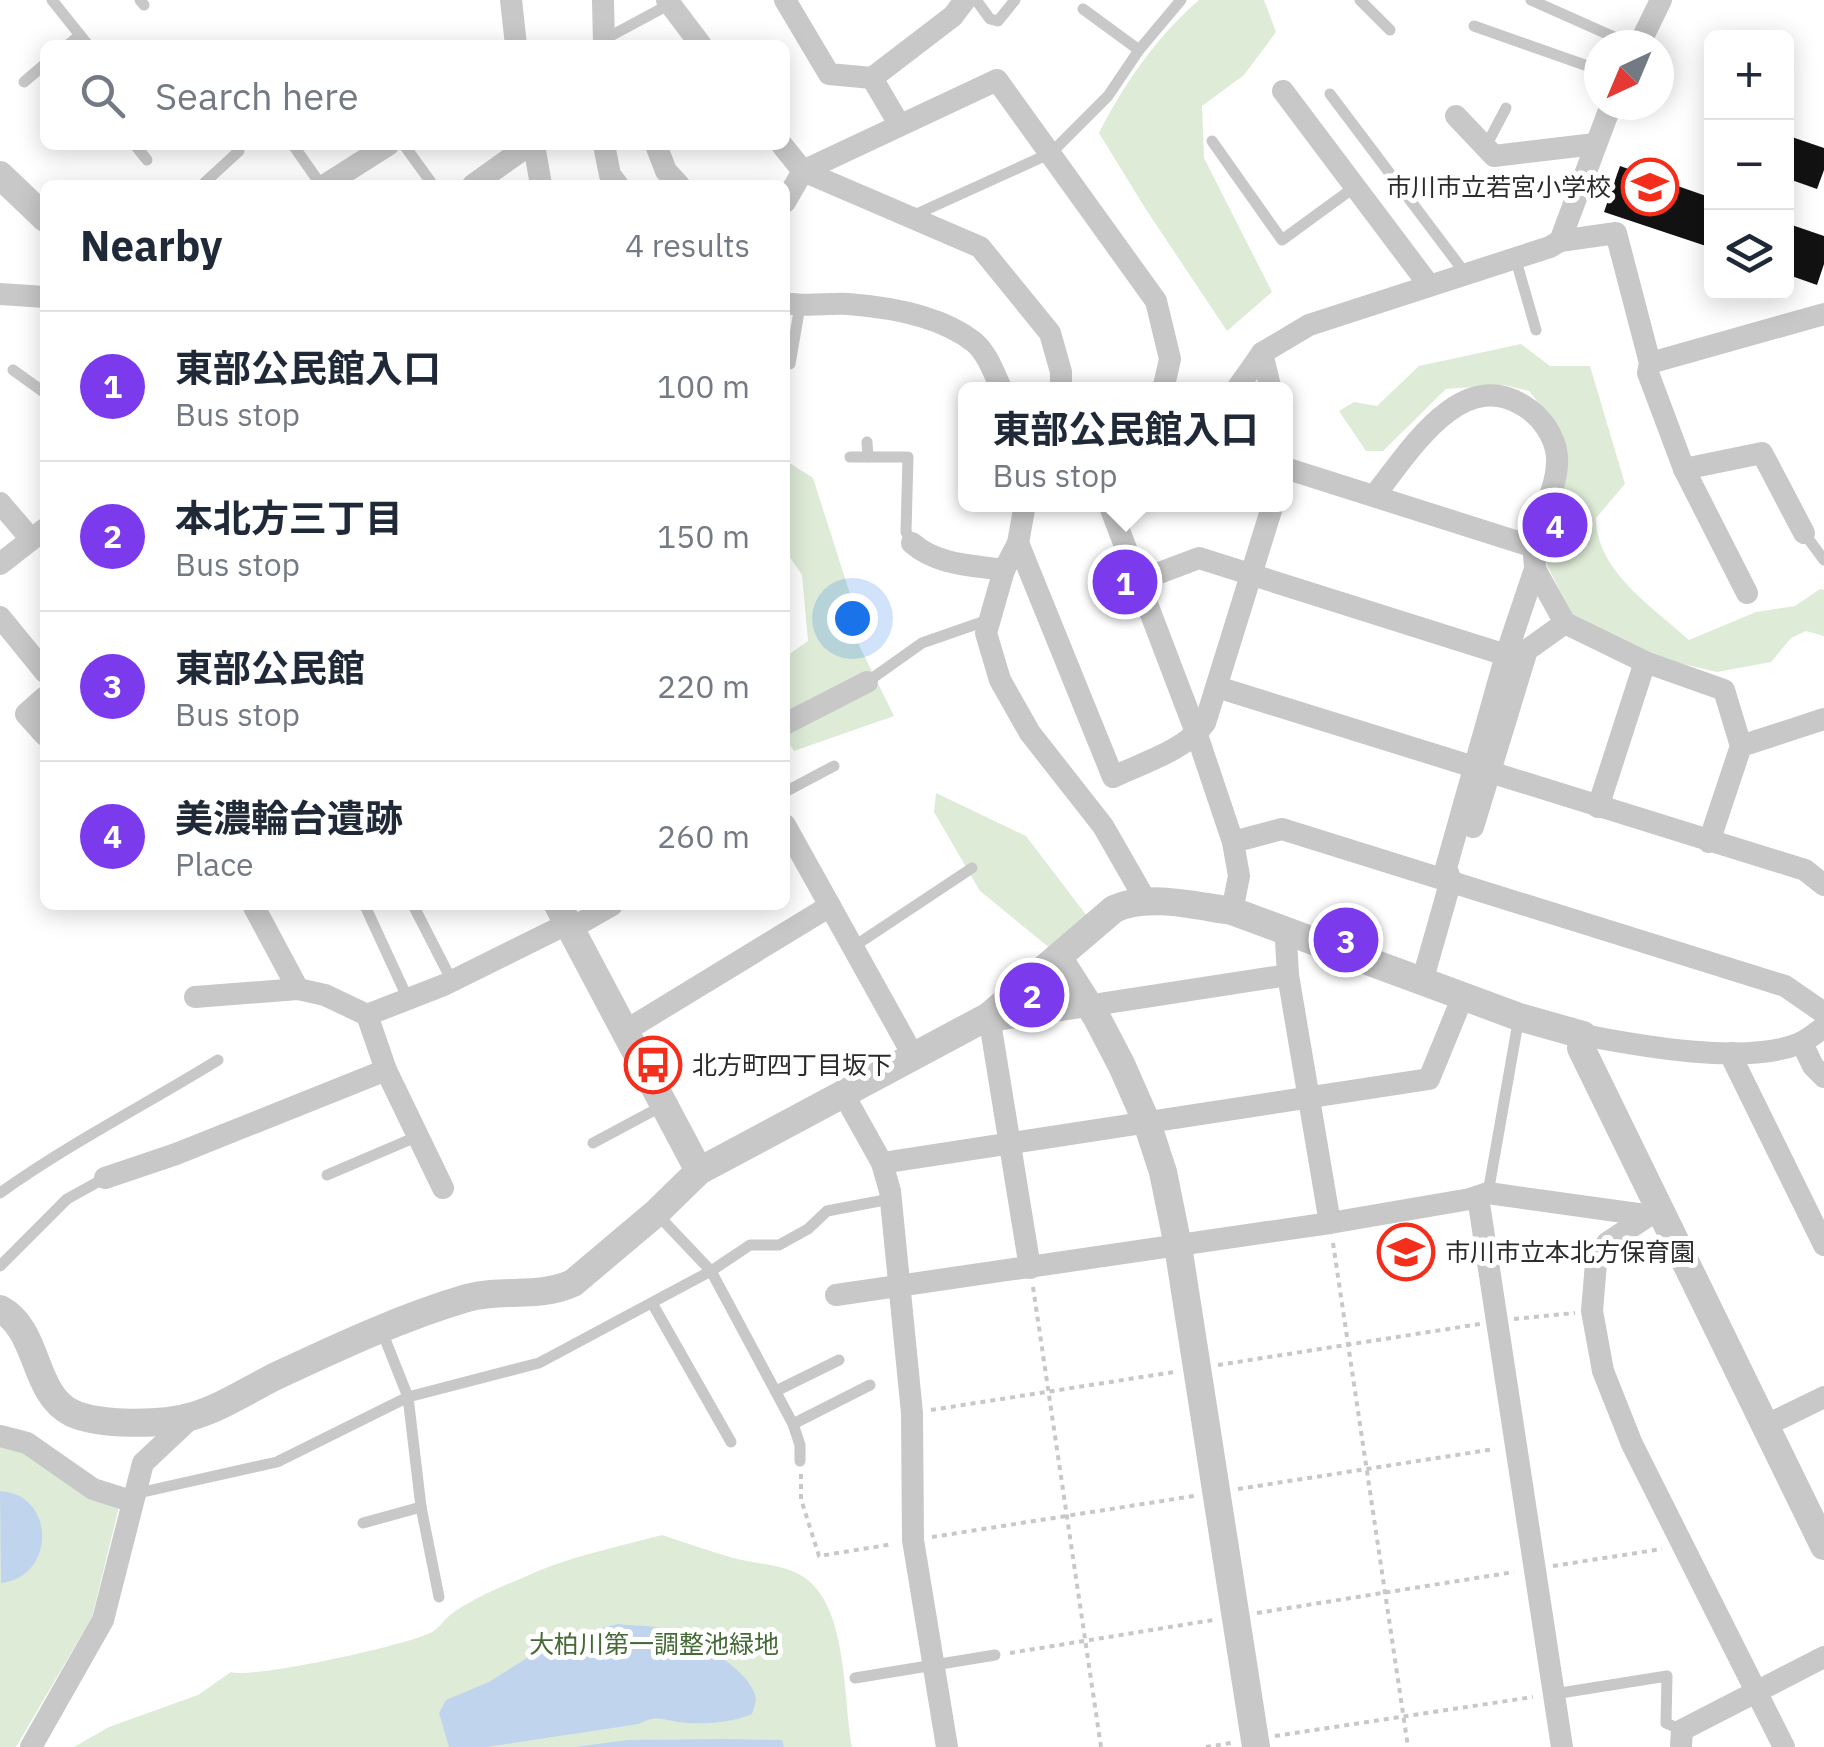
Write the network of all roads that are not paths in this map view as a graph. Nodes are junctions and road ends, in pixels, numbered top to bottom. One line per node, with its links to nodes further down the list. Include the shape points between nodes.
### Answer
1 (52, 0): 18 (lane)
2 (511, 0): 19 (street)
3 (603, 0): 20 (street)
4 (784, 0): 26 (street, via 829,74)
5 (965, 0): 26 (street)
6 (976, 0): 7 (lane, via 998,21)
7 (1015, 0)
8 (1180, 0): 23 (lane)
9 (1360, 0): 15 (lane)
10 (1531, 0): 16 (lane)
11 (1661, 0): 17 (street)
12 (671, 2): 21 (lane); 22 (street)
13 (1083, 9): 23 (lane)
14 (1474, 26): 24 (lane)
15 (1390, 30)
16 (1601, 30)
17 (1644, 30)
18 (84, 40)
19 (515, 40)
20 (605, 40)
21 (608, 40)
22 (698, 40)
23 (1139, 50): 46 (lane, via 1108,96)
24 (1584, 65)
25 (40, 68): 27 (lane)
26 (872, 78): 33 (street)
27 (24, 82)
28 (1283, 91): 59 (street)
29 (1330, 94): 65 (lane)
30 (1506, 108): 36 (lane)
31 (1456, 116): 36 (street)
32 (1604, 120): 35 (street)
33 (899, 124): 46 (street, via 997,80); 49 (street)
34 (1212, 141): 59 (lane, via 1282,240)
35 (1594, 144): 36 (street, via 1494,156); 63 (street)
36 (1485, 148)
37 (140, 150): 48 (lane)
38 (238, 150): 51 (lane)
39 (297, 150): 52 (lane)
40 (408, 150): 54 (lane)
41 (525, 150): 55 (street)
42 (533, 150): 56 (street)
43 (605, 150): 57 (street)
44 (658, 150): 58 (street)
45 (786, 150): 49 (street)
46 (1051, 153): 62 (lane); 78 (street, via 1156,300 1170,359)
47 (351, 155): 53 (street)
48 (148, 160)
49 (803, 171): 60 (street); 62 (street)
50 (0, 174): 61 (street)
51 (207, 180)
52 (319, 180)
53 (328, 180)
54 (430, 180)
55 (480, 180)
56 (540, 180)
57 (614, 180)
58 (674, 180)
59 (1356, 186): 66 (street)
60 (790, 193)
61 (40, 213)
62 (910, 218): 77 (street, via 980,248 1050,333)
63 (1560, 241): 64 (street); 74 (street, via 1616,233)
64 (1515, 257): 65 (street); 71 (lane)
65 (1464, 273): 66 (street)
66 (1429, 285): 72 (street, via 1333,316)
67 (0, 294): 68 (street)
68 (40, 297)
69 (792, 304): 73 (lane); 76 (street, via 846,304 937,322 973,342)
70 (1824, 314): 74 (street)
71 (1536, 330)
72 (1262, 352): 79 (street); 80 (street)
73 (790, 364)
74 (1650, 364): 85 (street)
75 (13, 370): 81 (lane)
76 (998, 382)
77 (1061, 382)
78 (1165, 382)
79 (1241, 382)
80 (1269, 382)
81 (40, 389)
82 (867, 442): 84 (lane)
83 (850, 457): 84 (lane)
84 (868, 457): 94 (lane, via 908,457 906,532)
85 (1684, 468): 92 (street, via 1762,453); 102 (street)
86 (1293, 469): 87 (street)
87 (1374, 496): 96 (street); 96 (street, via 1451,408 1469,399 1506,397 1538,417 1556,451 1557,476)
88 (0, 504): 93 (street)
89 (1024, 512): 95 (street)
90 (1112, 512): 101 (street)
91 (1271, 512): 100 (street)
92 (1804, 533): 97 (lane)
93 (38, 534): 98 (street)
94 (912, 543): 99 (street, via 936,559)
95 (1018, 544): 99 (street); 115 (street, via 1112,777)
96 (1535, 558): 105 (street); 106 (street)
97 (1824, 560)
98 (0, 564)
99 (1004, 570): 104 (street)
100 (1252, 575): 101 (street, via 1199,558); 106 (street); 110 (street)
101 (1138, 582): 115 (street)
102 (1747, 593)
103 (0, 616): 108 (street)
104 (988, 620): 109 (lane, via 922,643); 127 (street, via 986,633 1008,700 1104,826)
105 (1566, 623): 107 (street); 118 (street, via 1528,650)
106 (1506, 656): 118 (street)
107 (1645, 662): 116 (street, via 1724,690); 120 (street)
108 (40, 666)
109 (868, 682): 113 (street)
110 (1217, 687): 115 (street); 118 (street)
111 (40, 701): 114 (street, via 26,714)
112 (1824, 719): 116 (street)
113 (790, 721)
114 (40, 729)
115 (1197, 734): 122 (street)
116 (1741, 746): 123 (street)
117 (834, 766): 119 (lane)
118 (1481, 769): 120 (street); 125 (street, via 1446,868)
119 (790, 789)
120 (1598, 806): 123 (street)
121 (790, 836): 128 (street)
122 (1233, 842): 125 (street, via 1282,829); 133 (street, via 1239,876)
123 (1710, 842): 126 (street, via 1804,870)
124 (972, 868): 136 (lane)
125 (1451, 880): 140 (street); 146 (street, via 1785,986)
126 (1824, 885)
127 (1146, 902): 133 (street); 137 (street, via 1114,909)
128 (830, 906): 136 (street); 151 (street)
129 (256, 910): 141 (street)
130 (367, 910): 144 (lane)
131 (416, 910): 139 (lane)
132 (596, 910): 134 (street)
133 (1232, 910): 135 (street)
134 (566, 919): 139 (street); 151 (street)
135 (1288, 930): 138 (street); 140 (street)
136 (853, 947): 155 (street)
137 (1058, 958): 145 (street); 149 (street)
138 (1288, 975): 145 (street); 160 (street)
139 (452, 981): 144 (street)
140 (1422, 982): 142 (street)
141 (298, 989): 143 (street); 147 (street)
142 (1463, 996): 148 (street); 160 (street, via 1429,1079)
143 (194, 997)
144 (408, 999): 147 (street)
145 (1090, 1006): 149 (street); 162 (street)
146 (1824, 1013)
147 (367, 1015): 157 (street)
148 (1519, 1017): 152 (street); 172 (lane)
149 (990, 1018): 155 (street); 165 (street)
150 (1824, 1027): 153 (street)
151 (625, 1031): 161 (street)
152 (1583, 1035): 154 (street); 175 (street, via 1581,1048)
153 (1802, 1043): 154 (street); 158 (street)
154 (1732, 1052): 177 (street)
155 (914, 1056): 159 (street)
156 (218, 1060): 171 (lane)
157 (386, 1070): 163 (street); 169 (street)
158 (1824, 1077)
159 (844, 1095): 166 (street); 167 (street)
160 (1307, 1098): 162 (street); 176 (street)
161 (664, 1105): 164 (lane); 167 (street)
162 (1147, 1123): 165 (street); 178 (street)
163 (416, 1138): 168 (lane); 170 (street)
164 (593, 1143)
165 (1008, 1144): 166 (street); 180 (street)
166 (882, 1163): 173 (street)
167 (699, 1171): 174 (street)
168 (327, 1175)
169 (105, 1178): 179 (lane, via 67,1200)
170 (442, 1188)
171 (0, 1193)
172 (1483, 1195): 175 (street); 176 (street); 208 (street, via 1495,1321)
173 (890, 1198): 181 (lane, via 827,1211 779,1245 750,1245); 182 (street)
174 (656, 1213): 181 (lane); 186 (street, via 556,1290 468,1298)
175 (1652, 1214): 194 (street); 207 (street, via 1607,1243 1596,1263 1592,1311 1603,1370 1632,1444)
176 (1330, 1224): 178 (street)
177 (1824, 1245)
178 (1178, 1246): 180 (street); 210 (street)
179 (0, 1266)
180 (1030, 1268): 182 (street)
181 (711, 1271): 184 (lane); 189 (lane)
182 (899, 1286): 183 (street); 205 (street, via 912,1412 913,1540)
183 (836, 1295)
184 (652, 1302): 191 (lane, via 539,1363); 196 (lane)
185 (0, 1309): 192 (street, via 24,1331 56,1400 70,1412 146,1422)
186 (380, 1329): 191 (lane); 192 (street)
187 (839, 1360): 189 (lane)
188 (870, 1385): 193 (lane)
189 (776, 1391): 193 (lane)
190 (1824, 1397): 194 (street)
191 (408, 1398): 198 (lane, via 277,1462); 199 (lane)
192 (194, 1416): 198 (street, via 144,1463)
193 (793, 1424): 197 (lane)
194 (1765, 1426): 201 (street)
195 (0, 1436): 198 (street, via 27,1443 93,1489)
196 (731, 1442)
197 (800, 1461)
198 (133, 1498): 211 (street, via 103,1620)
199 (421, 1507): 200 (lane); 202 (lane)
200 (363, 1523)
201 (1824, 1546)
202 (438, 1596)
203 (996, 1655): 205 (lane)
204 (1824, 1657): 207 (street)
205 (933, 1664): 206 (lane); 212 (street)
206 (855, 1678)
207 (1757, 1690): 209 (street); 214 (street)
208 (1554, 1694): 209 (lane, via 1667,1676 1666,1723); 213 (street)
209 (1681, 1739)
210 (1255, 1743)
211 (32, 1747)
212 (946, 1747)
213 (1562, 1747)
214 (1784, 1747)

